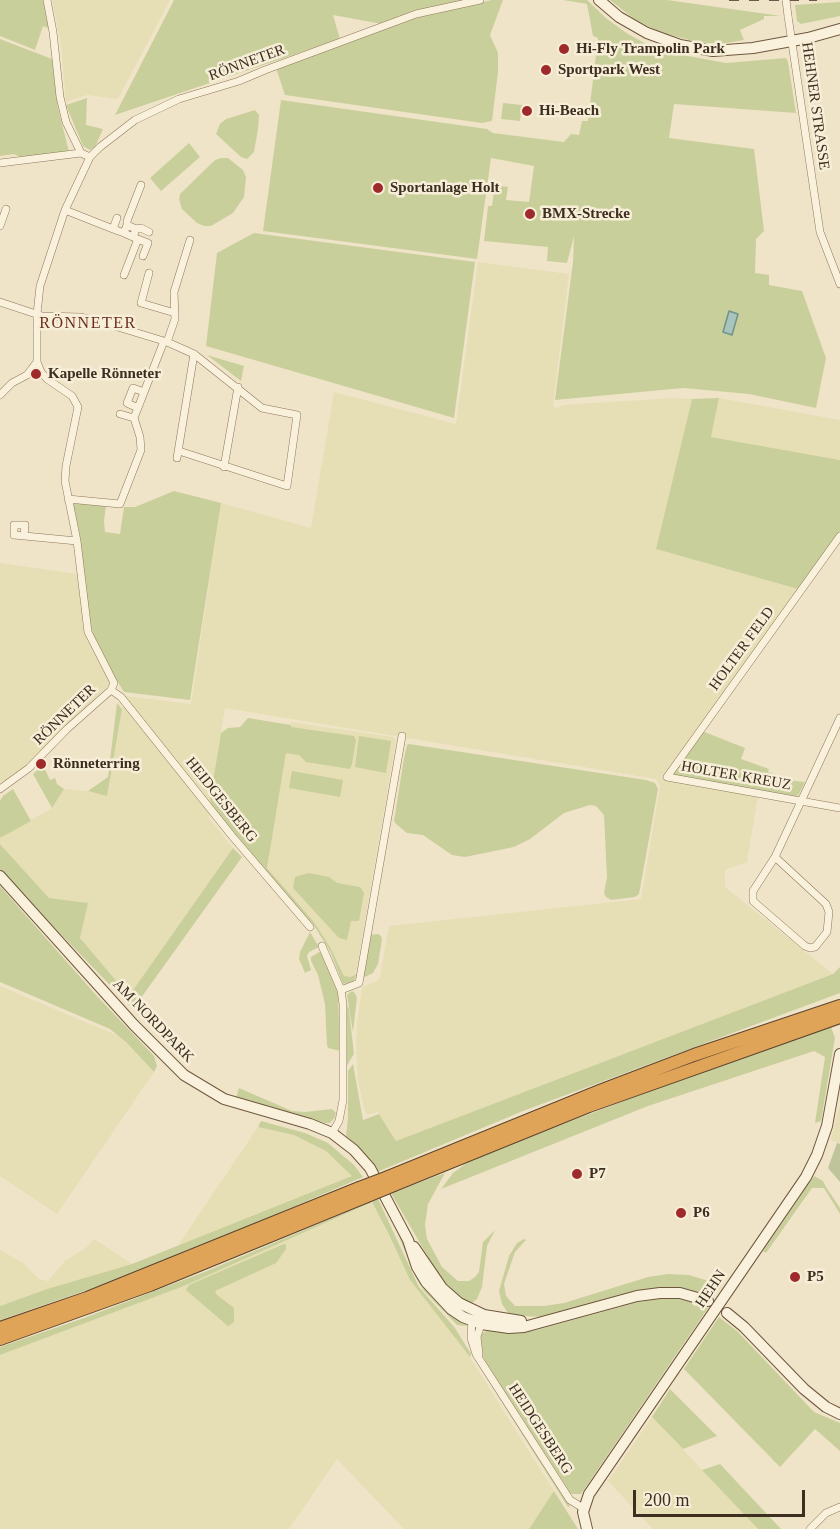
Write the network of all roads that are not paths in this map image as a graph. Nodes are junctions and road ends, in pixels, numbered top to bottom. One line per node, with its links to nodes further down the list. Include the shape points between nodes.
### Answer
1 (47, 0): 7 (street, via 62,105)
2 (480, 0): 8 (street, RÖNNETER, via 416,14 179,99 135,120)
3 (599, 0): 6 (street, via 619,17 662,40 697,49 731,51)
4 (786, 0): 6 (street, HEHNER STRASSE, bridge)
5 (840, 29): 6 (street)
6 (793, 40): 25 (street, HEHNER STRASSE, via 820,232)
7 (81, 153): 8 (street); 9 (street)
8 (90, 157): 12 (street, RÖNNETER)
9 (0, 163)
10 (141, 185): 14 (street)
11 (6, 209): 15 (street)
12 (65, 210): 16 (street); 28 (street, RÖNNETER, via 40,286)
13 (117, 218): 16 (street)
14 (127, 225): 17 (street); 19 (street)
15 (0, 226)
16 (113, 229): 19 (street)
17 (136, 229): 18 (street); 20 (street)
18 (149, 232)
19 (124, 233): 20 (street)
20 (136, 238): 22 (street, via 148,243); 24 (street)
21 (190, 240): 27 (street, via 174,292)
22 (143, 256)
23 (149, 273): 27 (street, via 141,303)
24 (124, 275)
25 (840, 284)
26 (0, 302): 28 (street)
27 (176, 313): 29 (street)
28 (38, 314): 29 (street, via 80,317); 31 (street, RÖNNETER)
29 (166, 341): 30 (street); 33 (street)
30 (194, 354): 32 (street); 38 (street, via 178,454)
31 (37, 362): 34 (street, via 27,375 12,382); 39 (street, RÖNNETER, via 47,379 72,396 78,406 66,466)
32 (238, 387): 38 (street); 38 (street, via 262,408 297,415 287,486)
33 (144, 392): 35 (street); 35 (street, via 133,388 127,403)
34 (0, 395)
35 (138, 408): 37 (street)
36 (120, 414): 37 (street)
37 (134, 418): 39 (street, via 141,450 120,504)
38 (224, 467)
39 (68, 499): 42 (street, RÖNNETER)
40 (24, 536): 42 (street)
41 (840, 536): 46 (street, HOLTER FELD)
42 (77, 541): 43 (street, RÖNNETER, via 88,632 114,683)
43 (111, 690): 47 (street, RÖNNETER, via 29,768); 52 (street, HEIDGESBERG, via 121,697)
44 (840, 718): 48 (street, HOLTER KREUZ)
45 (402, 736): 54 (street, via 359,983)
46 (666, 777): 48 (street, HOLTER KREUZ)
47 (0, 789)
48 (800, 801): 49 (street, HOLTER KREUZ); 50 (street, HOLTER KREUZ)
49 (840, 808)
50 (775, 857): 50 (street, HOLTER KREUZ, via 753,891 753,901 805,946 815,947 826,932 826,904)
51 (0, 876): 58 (street, AM NORDPARK, via 184,1075 224,1099)
52 (308, 925)
53 (322, 946): 54 (street)
54 (340, 990): 58 (street, via 343,1100)
55 (840, 1006): 59 (highway, via 602,1090)
56 (840, 1017): 59 (highway)
57 (840, 1054): 70 (street, HEHN, via 826,1126 806,1177 589,1494)
58 (332, 1133): 63 (street, AM NORDPARK, via 370,1168 408,1240 442,1288)
59 (391, 1181): 60 (highway, bridge)
60 (362, 1193): 64 (highway); 65 (highway, via 150,1286)
61 (708, 1301): 63 (street, AM NORDPARK, via 680,1293 637,1296 524,1327 509,1328)
62 (727, 1313): 66 (street)
63 (478, 1318): 70 (street, HEIDGESBERG, via 471,1344 570,1500)
64 (0, 1328)
65 (0, 1339)
66 (815, 1398): 67 (street); 68 (street)
67 (840, 1406)
68 (840, 1414)
69 (840, 1507): 72 (street)
70 (583, 1509): 71 (street)
71 (587, 1529)
72 (810, 1529)

